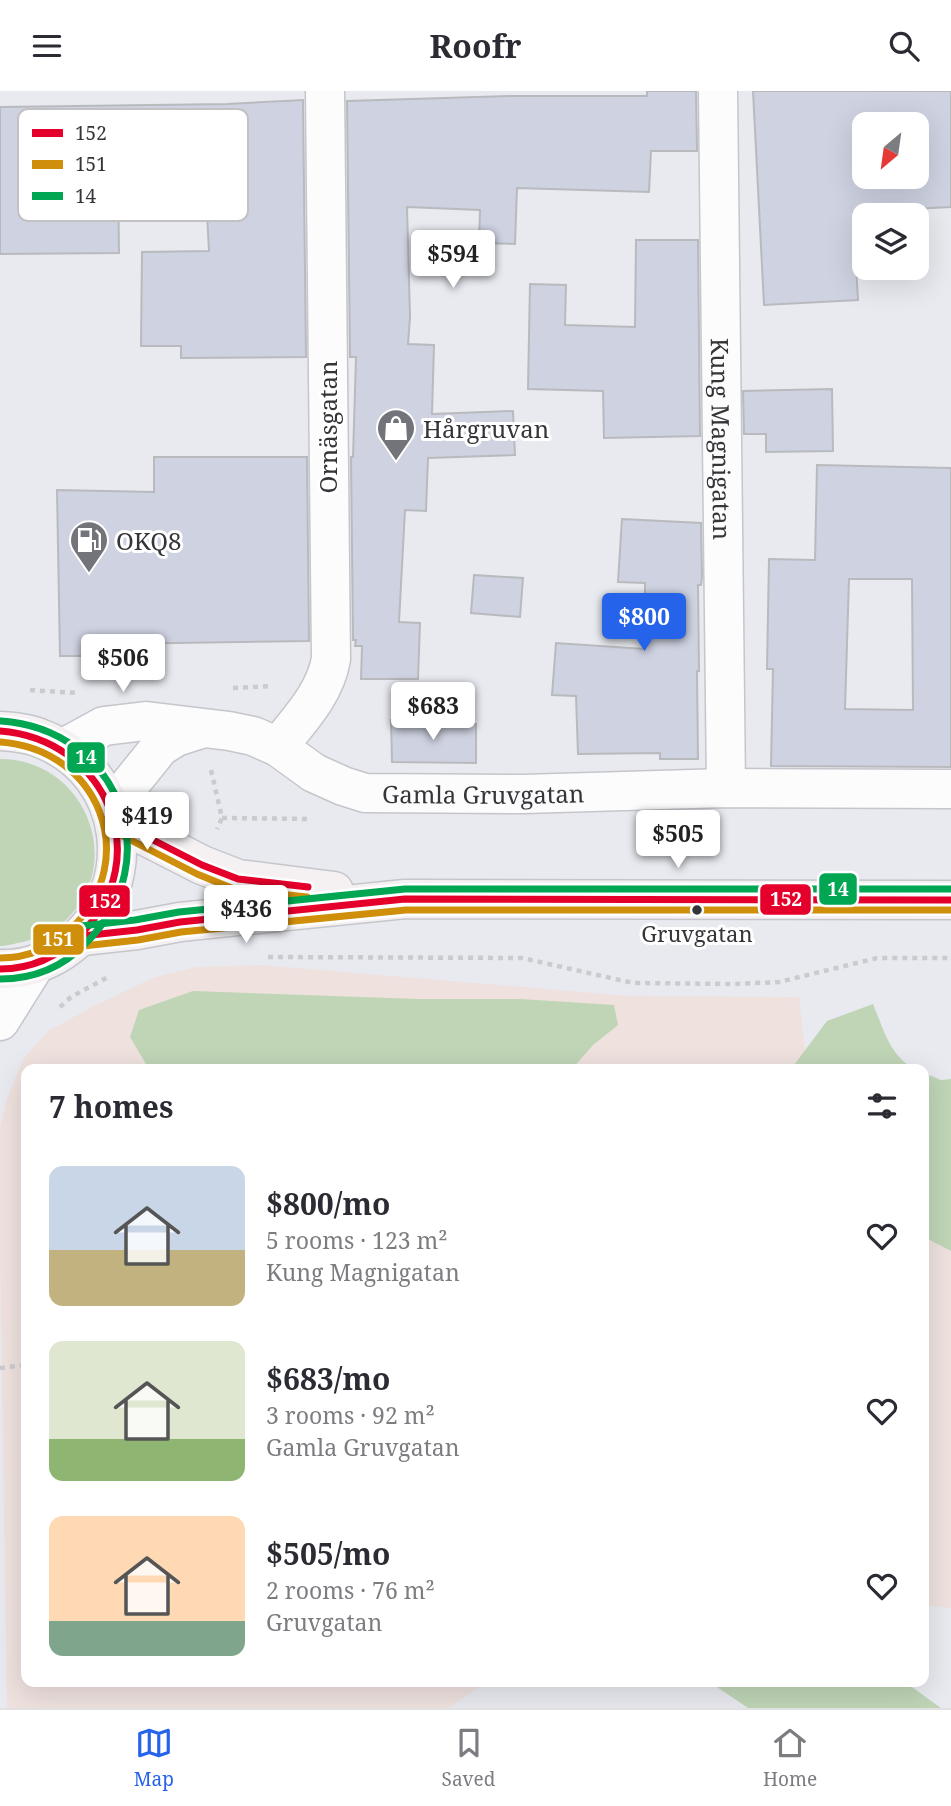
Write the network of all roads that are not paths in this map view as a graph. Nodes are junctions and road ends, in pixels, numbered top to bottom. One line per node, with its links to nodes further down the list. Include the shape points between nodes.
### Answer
1 (325, 91): 5 (street, Ornäsgatan, via 331,659 329,673 313,702)
2 (719, 91): 7 (street, Kung Magnigatan)
3 (201, 729): 5 (street, Gamla Gruvgatan, via 253,736); 6 (street, Gamla Gruvgatan, via 146,721 104,726); 9 (street, via 160,747)
4 (0, 731): 6 (main road, via 42,738)
5 (278, 747): 7 (street, Gamla Gruvgatan, via 314,773 365,793)
6 (62, 749): 9 (main road, via 96,781)
7 (726, 788): 8 (street, Gamla Gruvgatan)
8 (951, 789)
9 (112, 815): 10 (main road, via 202,865 238,879); 12 (main road, via 117,862 113,883 106,902)
10 (405, 899): 11 (main road); 12 (main road)
11 (951, 900)
12 (82, 936): 13 (main road, via 60,953)
13 (17, 967): 14 (street)
14 (0, 1021)

